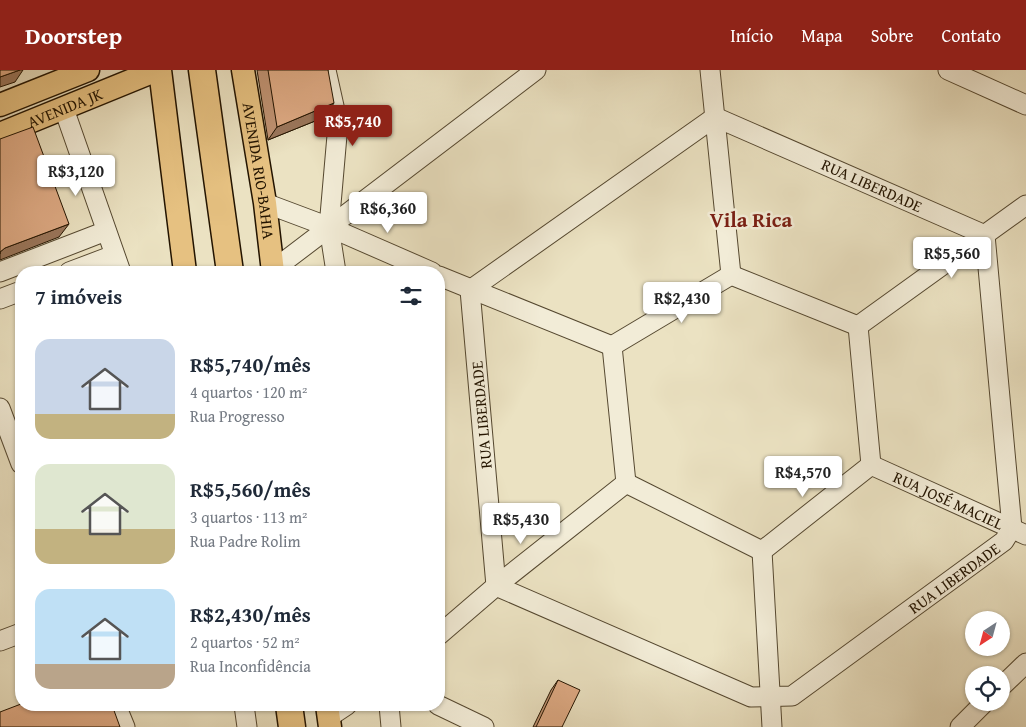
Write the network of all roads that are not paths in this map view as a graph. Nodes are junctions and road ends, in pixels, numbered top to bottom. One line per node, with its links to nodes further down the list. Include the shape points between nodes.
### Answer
1 (88, 70): 9 (main road, AVENIDA JK)
2 (159, 70): 12 (main road, AVENIDA JK); 25 (main road)
3 (202, 70): 26 (highway)
4 (243, 70): 15 (main road, AVENIDA RIO-BAHIA)
5 (326, 70): 17 (street, via 338,124)
6 (536, 70): 17 (street)
7 (710, 70): 13 (street)
8 (948, 70): 11 (street)
9 (52, 77): 10 (main road, AVENIDA JK)
10 (0, 105)
11 (1026, 105)
12 (64, 109): 14 (main road, AVENIDA JK); 18 (street)
13 (715, 116): 19 (street, RUA LIBERDADE); 32 (street); 34 (street)
14 (0, 134)
15 (265, 203): 17 (street); 27 (main road, AVENIDA RIO-BAHIA)
16 (1026, 205): 19 (street)
17 (329, 227): 28 (street); 29 (street); 30 (street)
18 (106, 231): 20 (street); 22 (street)
19 (985, 235): 37 (street); 43 (street, RUA LIBERDADE)
20 (114, 255): 23 (street); 24 (street)
21 (15, 266): 31 (street)
22 (16, 266)
23 (85, 266)
24 (119, 266)
25 (184, 266)
26 (229, 266)
27 (272, 266)
28 (279, 266)
29 (335, 266)
30 (418, 266)
31 (0, 272)
32 (731, 275): 37 (street); 38 (street)
33 (445, 279): 34 (street)
34 (470, 290): 38 (street); 45 (street, RUA LIBERDADE)
35 (15, 293): 36 (street)
36 (0, 299)
37 (858, 326): 41 (street)
38 (612, 346): 42 (street)
39 (0, 408): 40 (street)
40 (15, 448)
41 (871, 465): 43 (street, RUA JOSÉ MACIEL); 44 (street)
42 (626, 483): 44 (street); 45 (street)
43 (1019, 532): 51 (street, RUA LIBERDADE, via 792,696)
44 (762, 551): 51 (street)
45 (496, 586): 46 (street); 51 (street, RUA LIBERDADE, via 751,697)
46 (445, 630)
47 (15, 635): 48 (street)
48 (0, 641)
49 (1026, 663): 50 (street)
50 (1010, 678)
51 (770, 696): 61 (street)
52 (445, 708): 60 (street)
53 (118, 711): 57 (street)
54 (245, 711): 58 (street)
55 (390, 711): 59 (street)
56 (976, 711): 62 (street)
57 (125, 727)
58 (247, 727)
59 (391, 727)
60 (484, 727)
61 (772, 727)
62 (960, 727)

